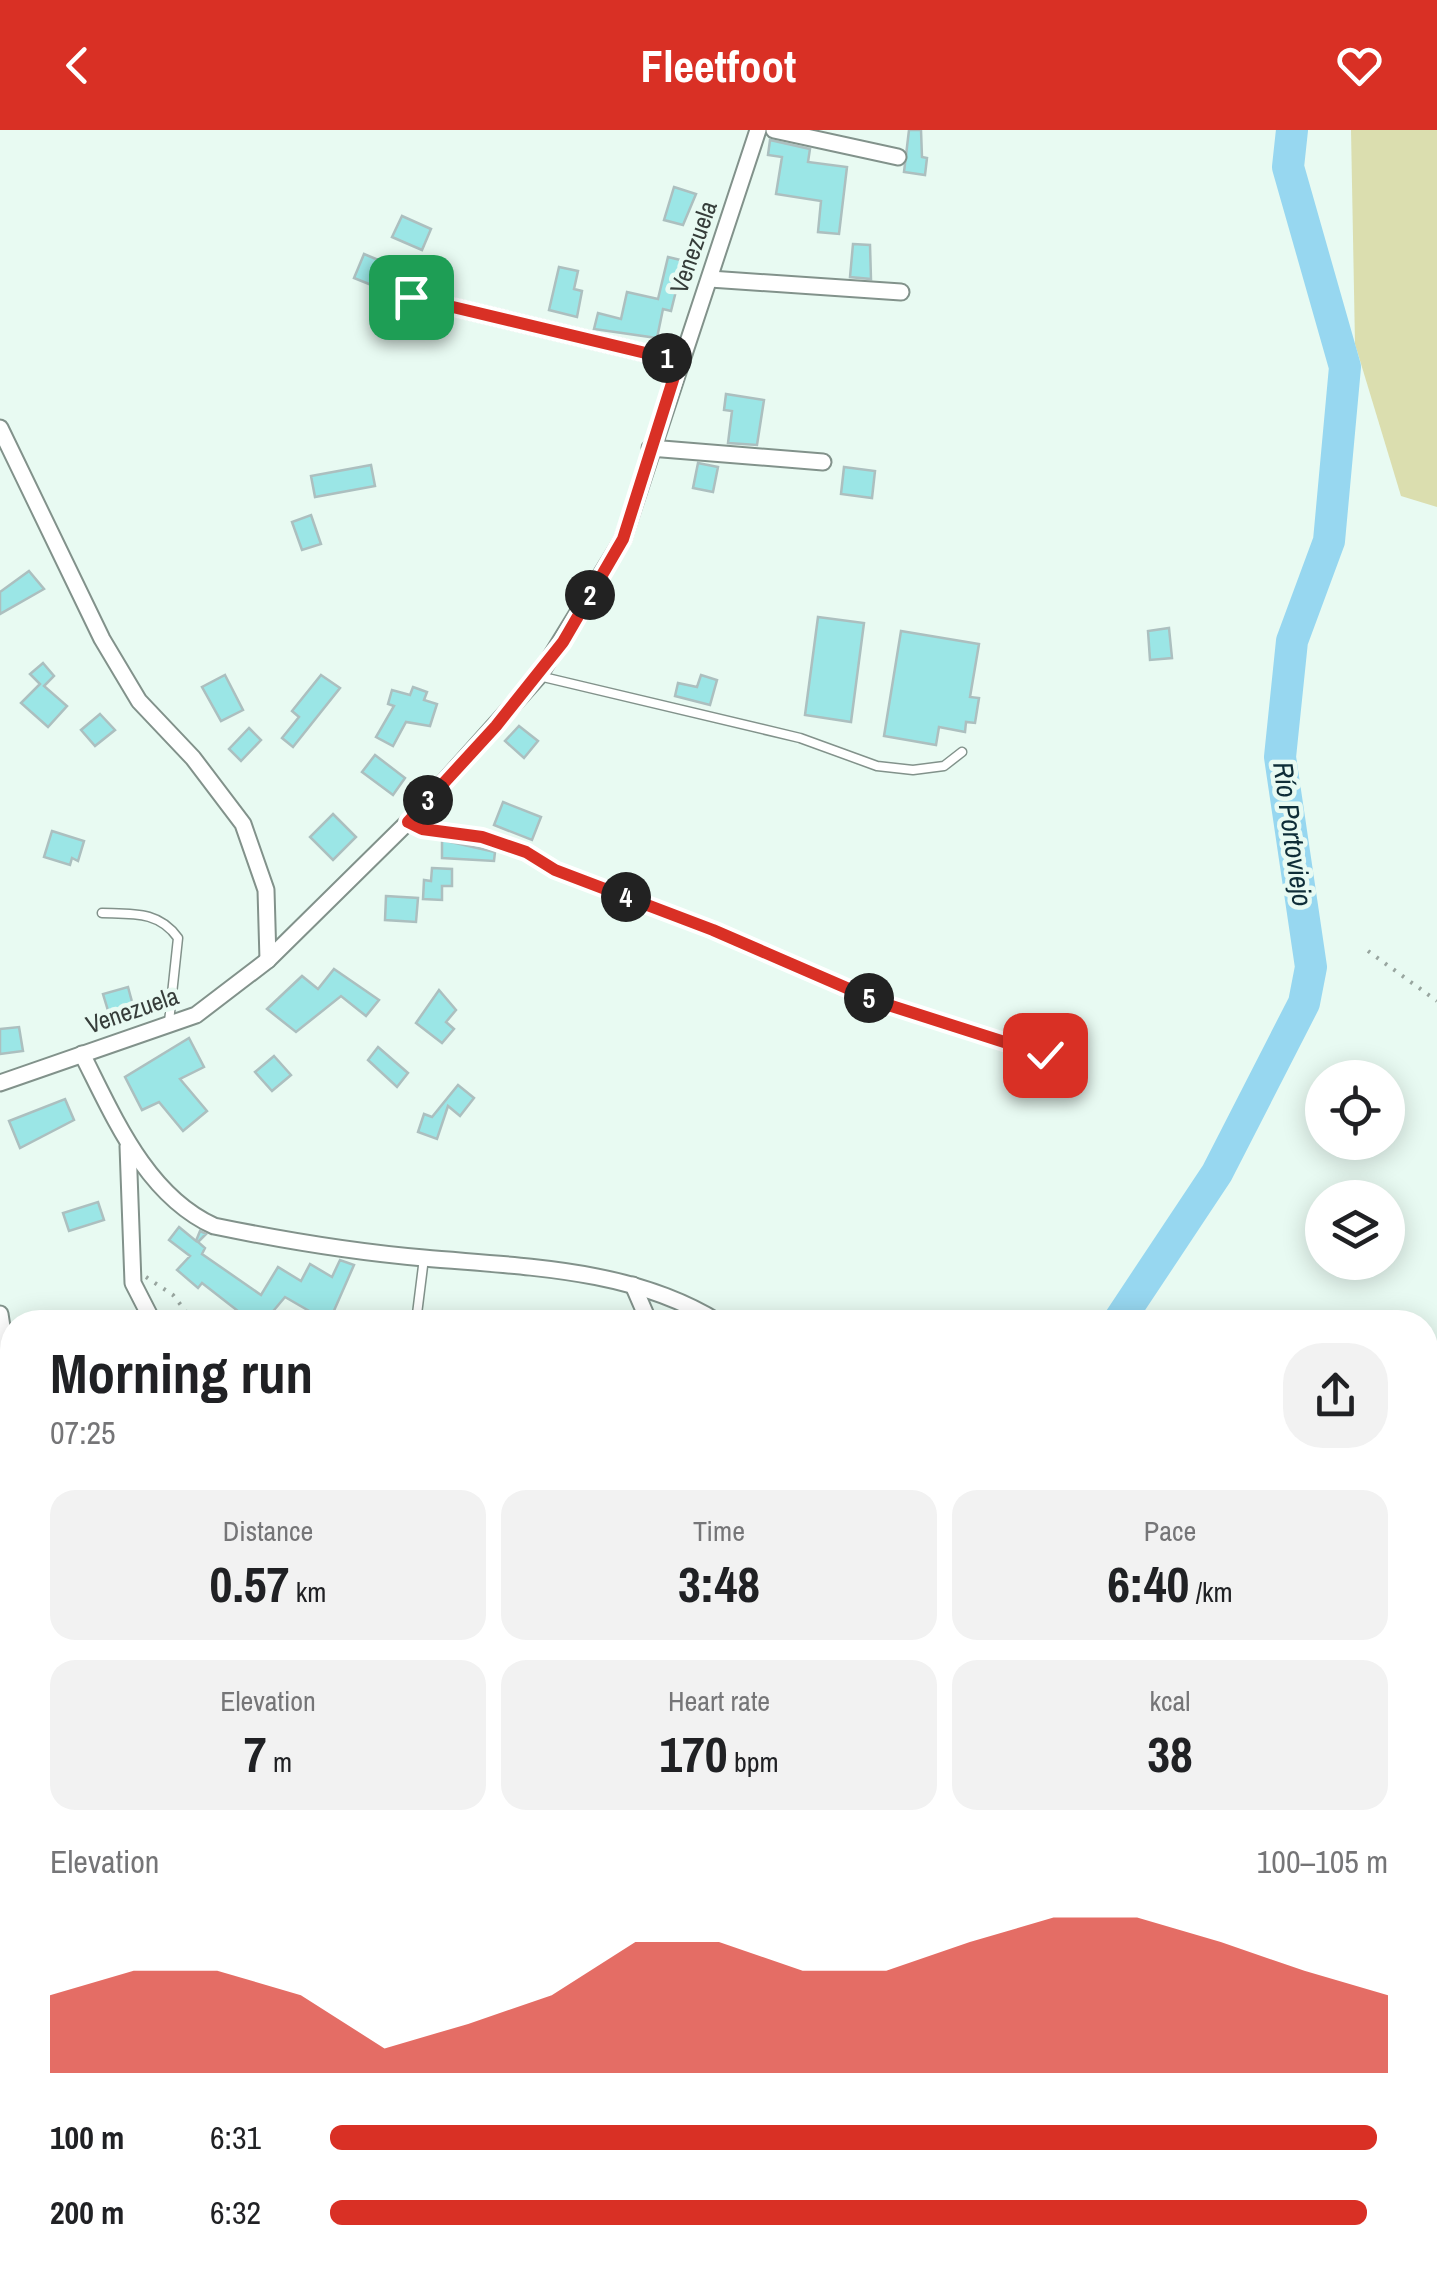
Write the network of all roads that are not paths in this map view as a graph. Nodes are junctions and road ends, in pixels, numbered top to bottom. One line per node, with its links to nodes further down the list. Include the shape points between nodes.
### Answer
1 (758, 130): 4 (street, Venezuela)
2 (774, 130): 3 (street)
3 (898, 157)
4 (710, 279): 5 (street); 7 (street, Venezuela)
5 (900, 292)
6 (411, 297): 7 (street)
7 (679, 361): 9 (street, Venezuela)
8 (0, 428): 15 (street, via 138,701 243,824 266,890)
9 (650, 448): 10 (street); 11 (street, Venezuela, via 623,539)
10 (823, 462)
11 (540, 676): 12 (lane, via 800,738 877,766 944,766); 13 (street, Venezuela)
12 (962, 752)
13 (408, 822): 15 (street, Venezuela); 18 (lane, via 526,852 555,870 879,1002)
14 (102, 913): 16 (lane, via 167,921 178,938)
15 (268, 960): 16 (street, Venezuela, via 196,1015)
16 (169, 1027): 17 (street, Venezuela)
17 (82, 1054): 19 (street, Venezuela); 20 (street)
18 (1045, 1055)
19 (0, 1083)
20 (128, 1146): 21 (street, via 186,1214 214,1226); 23 (street, via 133,1283)
21 (424, 1258): 22 (street, via 570,1271); 24 (lane)
22 (634, 1284): 25 (street); 26 (street)
23 (146, 1310)
24 (418, 1310)
25 (644, 1310)
26 (698, 1310)

